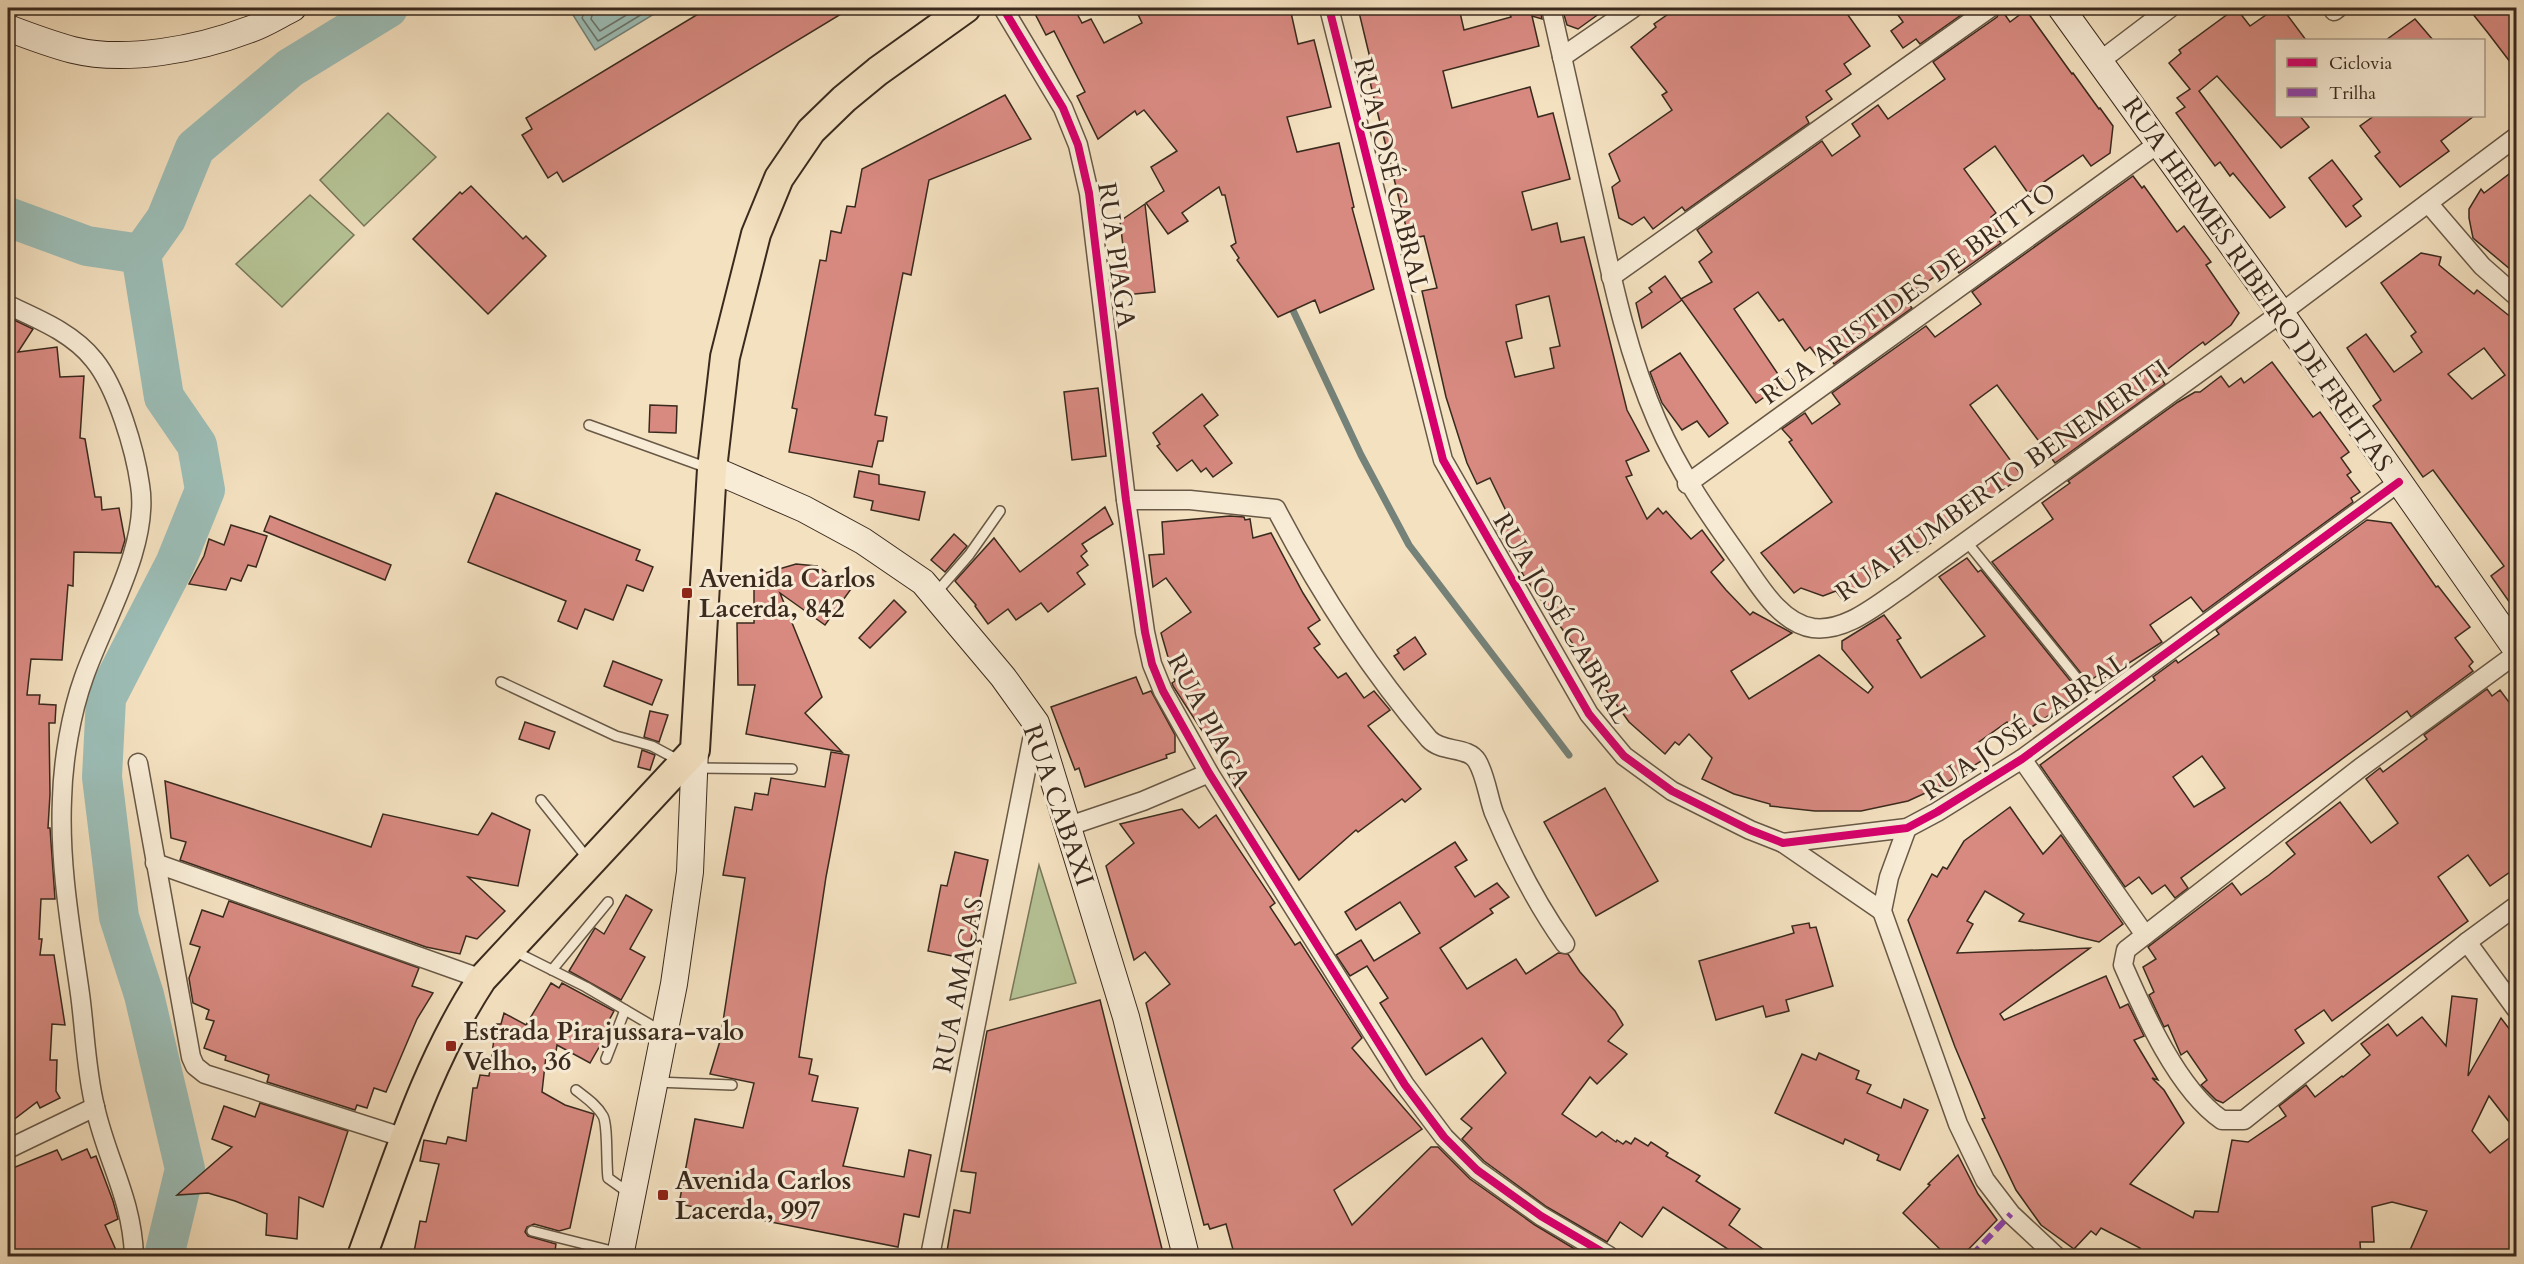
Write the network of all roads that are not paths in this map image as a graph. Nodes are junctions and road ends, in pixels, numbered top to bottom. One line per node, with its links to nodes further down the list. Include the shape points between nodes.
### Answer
1 (293, 8): 10 (street, via 250,30 203,44 155,52 108,55 74,51)
2 (966, 8): 21 (main road, via 844,99 811,131 779,178 756,234 727,347)
3 (1003, 8): 24 (street, RUA PIAGA, via 1064,108 1078,145 1089,193)
4 (1329, 8): 41 (street, RUA JOSÉ CABRAL, via 1443,460 1589,714 1624,756 1672,791)
5 (1551, 8): 11 (street, RUA HUMBERTO BENEMERITI)
6 (1633, 8): 11 (street)
7 (1990, 8): 16 (street)
8 (2061, 8): 12 (street, RUA HERMES RIBEIRO DE FREITAS)
9 (2169, 8): 12 (street)
10 (8, 28)
11 (1562, 57): 16 (street, RUA HUMBERTO BENEMERITI)
12 (2100, 61): 14 (street, RUA HERMES RIBEIRO DE FREITAS)
13 (2517, 137): 15 (street, RUA HUMBERTO BENEMERITI)
14 (2159, 144): 19 (street, RUA HERMES RIBEIRO DE FREITAS); 23 (street, RUA ARISTIDES DE BRITTO)
15 (2428, 203): 17 (street, via 2482,266); 19 (street, RUA HUMBERTO BENEMERITI)
16 (1611, 277): 23 (street, RUA HUMBERTO BENEMERITI, via 1634,364)
17 (2517, 296)
18 (8, 305): 60 (street, via 46,322 94,359 122,417 141,488 141,521 134,552 73,712 62,798 64,877)
19 (2281, 313): 22 (street, RUA HERMES RIBEIRO DE FREITAS); 26 (street, RUA HUMBERTO BENEMERITI)
20 (589, 425): 21 (lane)
21 (712, 469): 27 (street, RUA CABAXI, via 863,540); 34 (main road)
22 (2399, 482): 28 (street, RUA HERMES RIBEIRO DE FREITAS); 31 (street, RUA JOSÉ CABRAL)
23 (1687, 484): 26 (street, RUA HUMBERTO BENEMERITI, via 1760,587 1784,614 1814,628 1852,621)
24 (1126, 500): 37 (street, RUA PIAGA, via 1152,664); 49 (street, via 1190,500 1276,509 1316,583 1417,724 1436,745 1467,753 1477,761 1516,864)
25 (1000, 511): 27 (lane)
26 (1966, 541): 31 (lane)
27 (935, 594): 32 (street, RUA CABAXI)
28 (2517, 649)
29 (2517, 654): 47 (street, via 2360,768)
30 (501, 682): 34 (lane, via 616,736)
31 (2097, 704): 33 (street, RUA JOSÉ CABRAL)
32 (1036, 723): 39 (street, RUA CABAXI); 68 (street, RUA AMAÇAS)
33 (2022, 759): 40 (street, RUA JOSÉ CABRAL); 47 (street)
34 (690, 760): 36 (lane); 43 (main road); 55 (street, via 690,872)
35 (138, 763): 42 (street)
36 (792, 769)
37 (1209, 773): 39 (street); 70 (street, RUA PIAGA, via 1404,1085 1443,1137 1477,1170 1541,1216)
38 (541, 800): 43 (lane)
39 (1069, 826): 69 (street, RUA CABAXI, via 1126,1017)
40 (1907, 828): 41 (street, RUA JOSÉ CABRAL); 46 (street, via 1889,877)
41 (1783, 843): 46 (street)
42 (155, 863): 52 (street); 61 (street, via 195,1066 205,1074)
43 (591, 863): 50 (main road)
44 (608, 902): 51 (lane)
45 (2517, 906): 48 (street)
46 (1882, 911): 71 (street, via 1958,1124 1985,1180 2011,1214)
47 (2145, 935): 48 (street, via 2124,954 2128,977 2173,1065 2213,1114 2233,1121 2244,1120)
48 (2467, 942): 53 (street)
49 (1565, 944)
50 (510, 949): 51 (lane); 52 (main road)
51 (552, 970): 54 (lane)
52 (482, 979): 61 (main road, via 438,1057)
53 (2517, 1009)
54 (625, 1010): 55 (lane); 56 (lane)
55 (665, 1033): 57 (street)
56 (606, 1059)
57 (655, 1082): 58 (lane); 63 (street)
58 (732, 1085)
59 (576, 1090): 63 (lane, via 595,1104 605,1119 608,1178)
60 (95, 1107): 62 (street); 66 (street, via 131,1218)
61 (405, 1138): 67 (main road)
62 (8, 1149)
63 (633, 1196): 65 (street)
64 (532, 1231): 65 (lane)
65 (620, 1255)
66 (134, 1257)
67 (362, 1257)
68 (930, 1257)
69 (1186, 1257)
70 (1609, 1257)
71 (2056, 1257)

